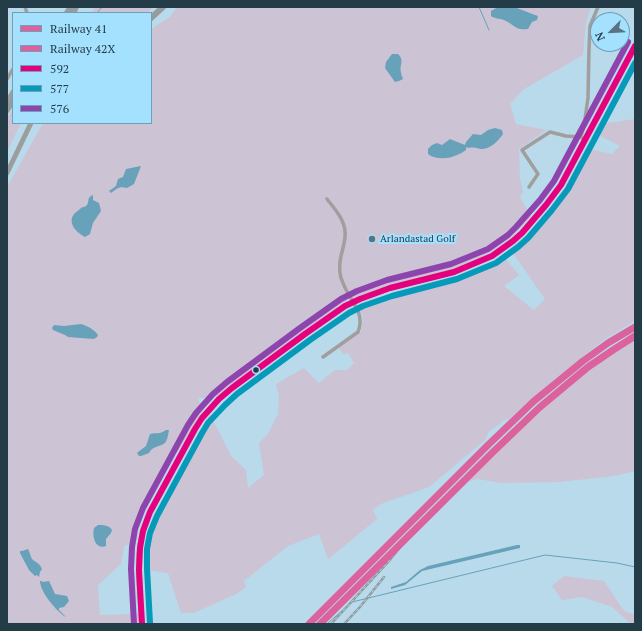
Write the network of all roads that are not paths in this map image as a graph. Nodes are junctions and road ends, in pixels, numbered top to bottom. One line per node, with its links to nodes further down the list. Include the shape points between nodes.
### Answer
1 (163, 7): 3 (highway)
2 (598, 7): 7 (street, via 590,26 588,98)
3 (152, 17)
4 (635, 46): 7 (street)
5 (27, 124): 8 (street)
6 (31, 124): 9 (street)
7 (583, 138): 10 (street, via 550,132 522,150 538,174); 12 (street, via 561,185 546,205 522,233 492,256 454,272 390,288)
8 (7, 166)
9 (7, 173)
10 (529, 187)
11 (327, 198): 12 (street, via 344,225 345,242 340,269 343,285)
12 (352, 302): 13 (street, via 360,316 358,332); 14 (street, via 232,388 202,418 150,512 143,531 139,549)
13 (323, 357)
14 (142, 624)

